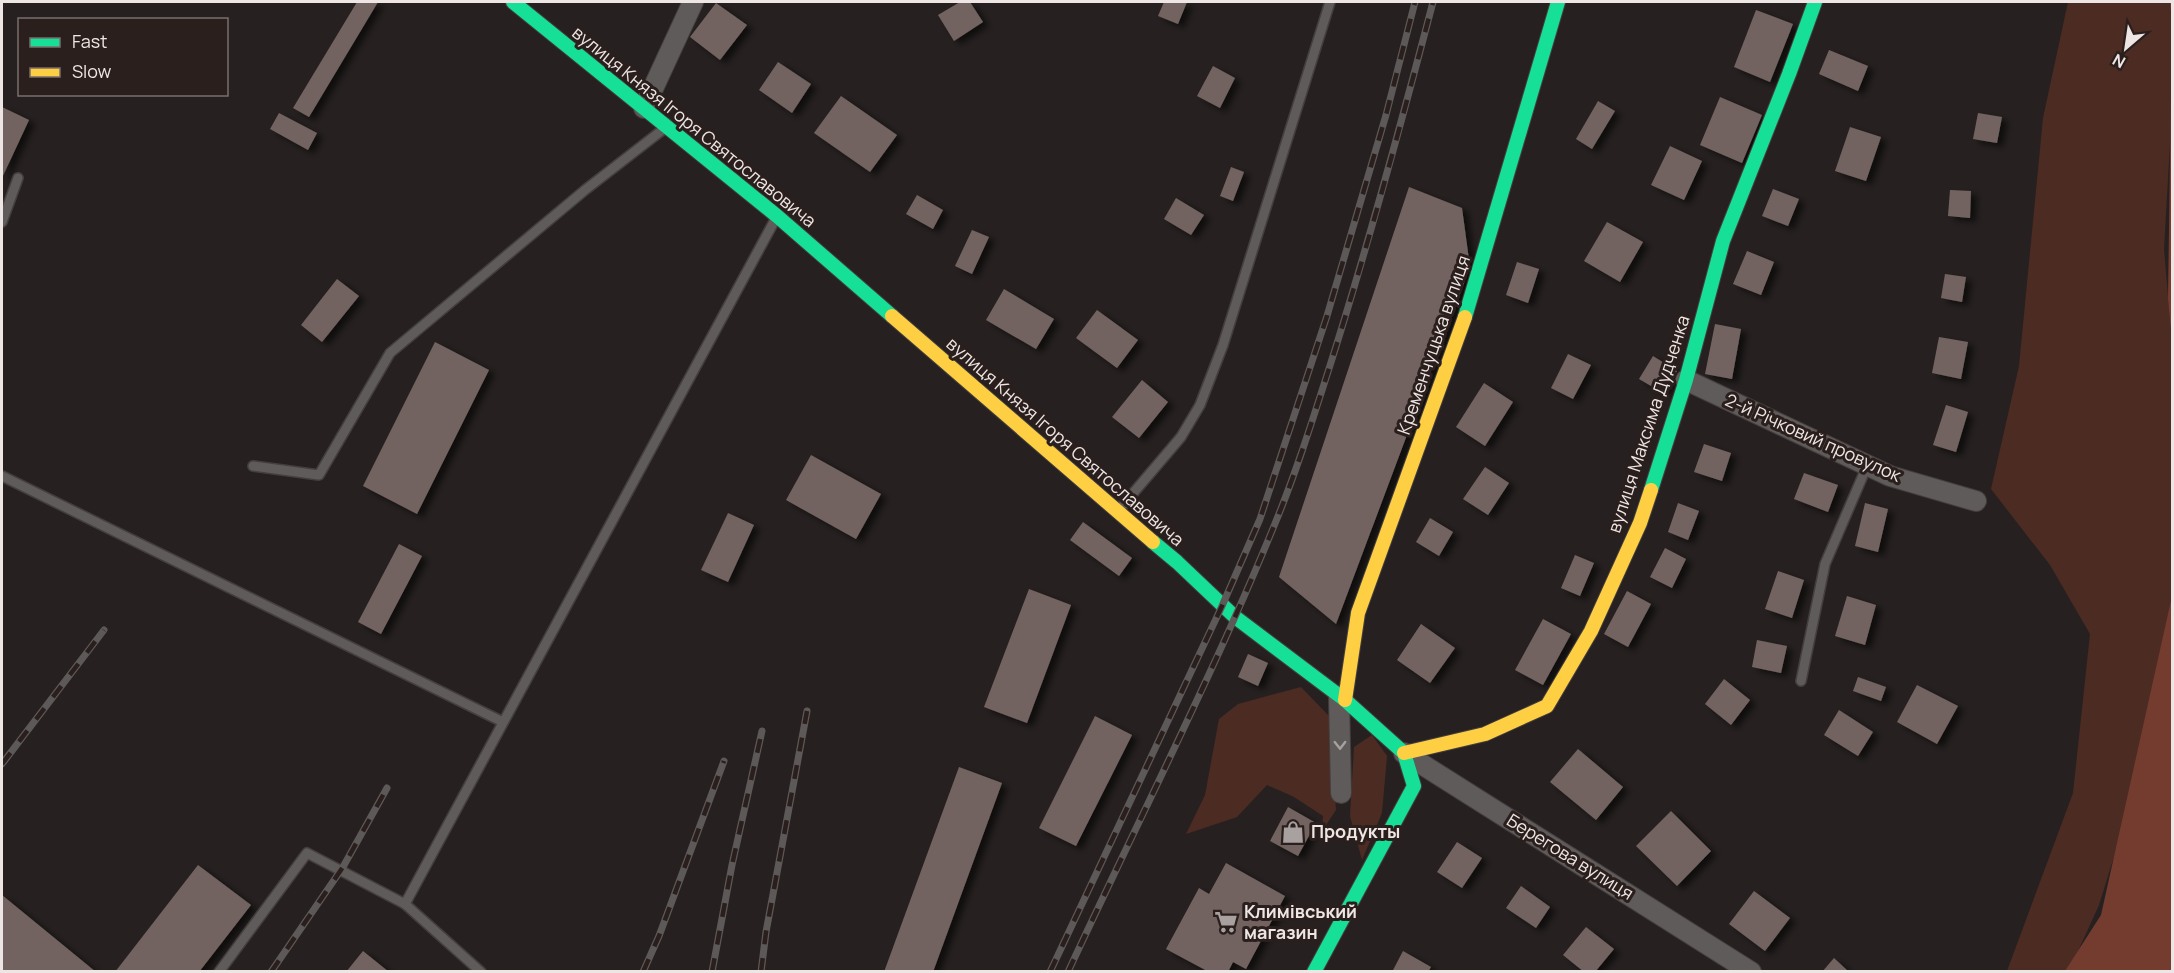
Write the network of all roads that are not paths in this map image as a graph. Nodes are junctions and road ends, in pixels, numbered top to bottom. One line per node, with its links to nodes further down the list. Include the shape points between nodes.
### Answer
1 (513, 2): 6 (street, вулиця Князя Ігоря Святославовича)
2 (693, 2): 6 (street)
3 (1330, 2): 16 (lane, via 1223,345 1200,405 1181,437)
4 (1558, 2): 18 (street, Кременчуцька вулиця, via 1463,326 1358,613)
5 (1815, 2): 11 (street, вулиця Максима Дудченка, via 1723,241)
6 (644, 108): 7 (street, вулиця Князя Ігоря Святославовича)
7 (667, 127): 9 (street, вулиця Князя Ігоря Святославовича); 12 (lane, via 585,190 390,353 319,476)
8 (18, 178): 10 (lane)
9 (777, 216): 16 (street, вулиця Князя Ігоря Святославовича); 19 (lane)
10 (2, 222)
11 (1686, 380): 13 (street, 2-й Річковий провулок); 20 (street, вулиця Максима Дудченка, via 1640,523 1591,632 1547,706 1485,734)
12 (253, 466)
13 (1867, 466): 15 (street, 2-й Річковий провулок); 17 (lane, via 1825,564)
14 (2, 476): 19 (lane)
15 (1976, 501)
16 (1116, 512): 18 (street, вулиця Князя Ігоря Святославовича, via 1235,617)
17 (1801, 681)
18 (1342, 698): 20 (street, вулиця Князя Ігоря Святославовича); 21 (street, one-way to 21)
19 (503, 722): 22 (lane)
20 (1404, 753): 23 (street, Берегова вулиця); 26 (street, via 1414,786)
21 (1341, 793)
22 (405, 904): 24 (lane, via 307,853); 25 (lane)
23 (1739, 968)
24 (219, 972)
25 (481, 972)
26 (1314, 972)

